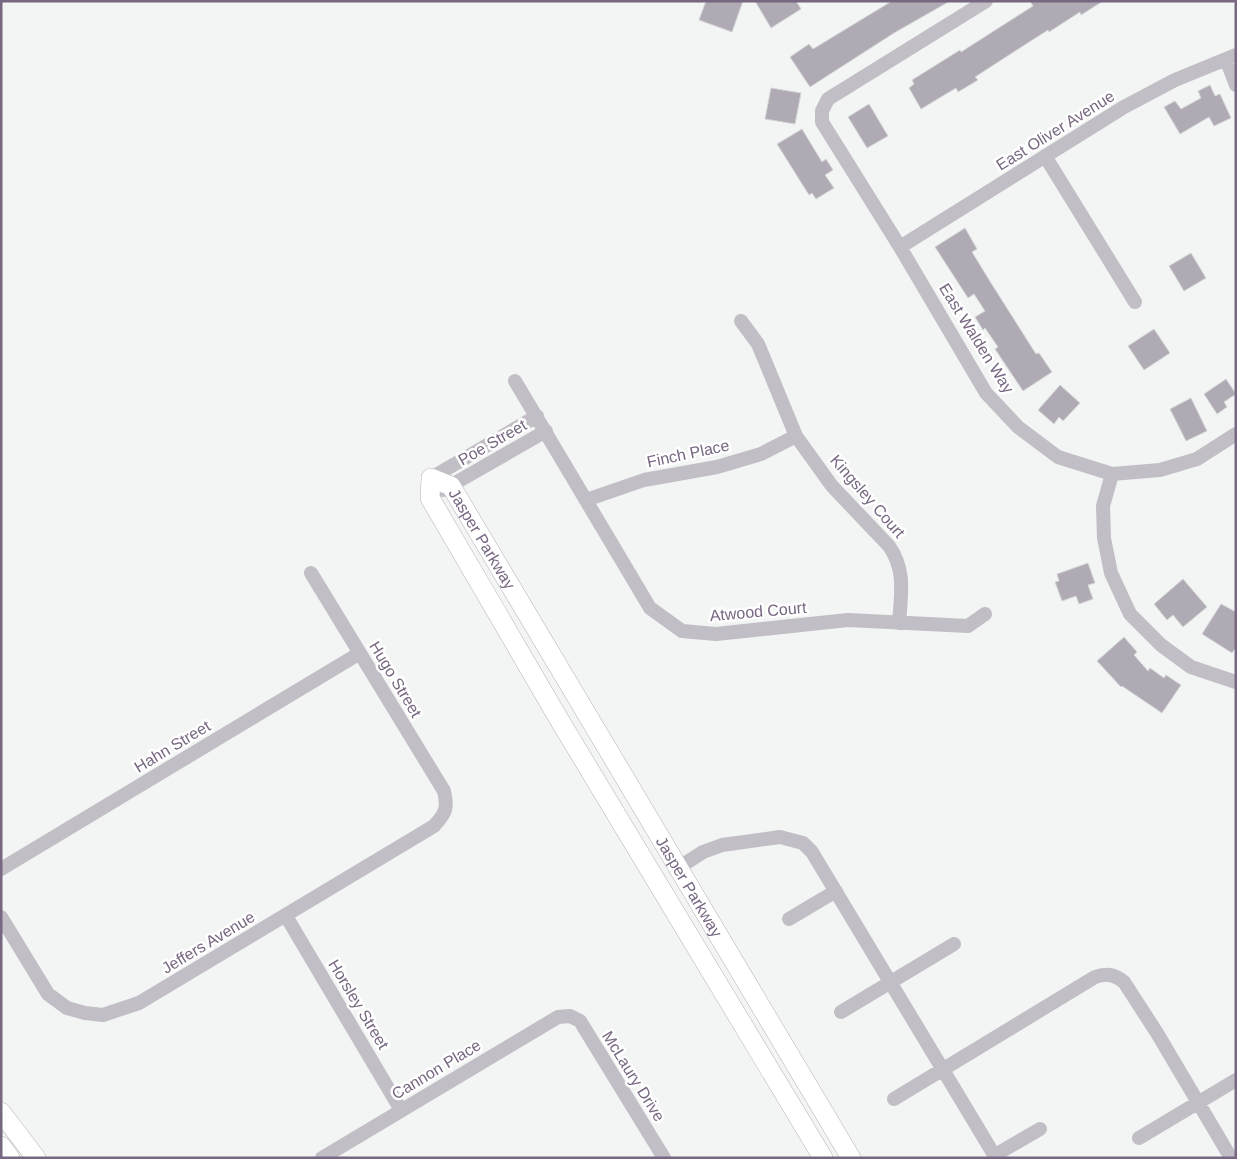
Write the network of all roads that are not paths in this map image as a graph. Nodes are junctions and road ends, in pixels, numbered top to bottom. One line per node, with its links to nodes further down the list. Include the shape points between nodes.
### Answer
1 (986, 1): 5 (street, East Walden Way, via 828,99 822,111 822,122)
2 (1231, 57): 3 (street); 4 (street, East Oliver Avenue, via 1174,80)
3 (1236, 85)
4 (1045, 156): 5 (street, East Oliver Avenue); 6 (street)
5 (900, 247): 13 (street, East Walden Way, via 986,393 1018,428 1058,456)
6 (1135, 302)
7 (741, 321): 12 (street, Kingsley Court, via 758,344)
8 (515, 382): 9 (street, Atwood Court)
9 (537, 416): 10 (street, Atwood Court); 14 (street, Poe Street)
10 (546, 430): 15 (street, Poe Street); 17 (street, Atwood Court)
11 (1236, 434): 13 (street, East Walden Way, via 1188,462 1160,470)
12 (796, 436): 17 (street, Finch Place, via 761,454 716,467 644,480); 20 (street, Kingsley Court, via 832,486 897,557 902,579)
13 (1112, 474): 22 (street, via 1103,506 1104,538 1110,574 1130,614 1161,645 1192,667)
14 (431, 478): 15 (street, Jasper Parkway); 16 (street, Jasper Parkway)
15 (451, 486): 16 (street, Poe Street); 24 (street, Jasper Parkway)
16 (430, 498): 48 (street, Jasper Parkway)
17 (586, 500): 20 (street, Atwood Court, via 650,608 682,630 716,634 848,620)
18 (311, 574): 21 (street, Hugo Street)
19 (985, 614): 20 (street, Atwood Court, via 968,626)
20 (899, 623)
21 (360, 654): 23 (street, Hugo Street, via 444,791); 25 (street, Hahn Street)
22 (1236, 682)
23 (447, 805): 27 (street, Jeffers Avenue, via 434,826)
24 (678, 868): 26 (street, via 722,845 780,837 802,843 812,852); 49 (street, Jasper Parkway)
25 (1, 869)
26 (836, 891): 29 (street); 31 (street)
27 (286, 916): 28 (street, Jeffers Avenue, via 139,1003 103,1015 67,1008 48,994); 38 (street, Horsley Street)
28 (1, 917)
29 (790, 919)
30 (954, 944): 31 (street)
31 (891, 982): 32 (street); 34 (street)
32 (841, 1012)
33 (570, 1016): 38 (street, Cannon Place, via 558,1017); 47 (street, McLaury Drive, via 580,1021)
34 (944, 1069): 36 (street); 37 (street, via 1104,974 1124,982); 43 (street)
35 (1236, 1080): 37 (street)
36 (894, 1099)
37 (1198, 1102): 41 (street); 50 (street)
38 (401, 1110): 46 (street, Cannon Place)
39 (1, 1112): 45 (street)
40 (1040, 1129): 43 (street)
41 (1139, 1138)
42 (1, 1146): 44 (street)
43 (996, 1156)
44 (10, 1158)
45 (36, 1158)
46 (322, 1158)
47 (664, 1158)
48 (823, 1158)
49 (851, 1158)
50 (1232, 1158)

